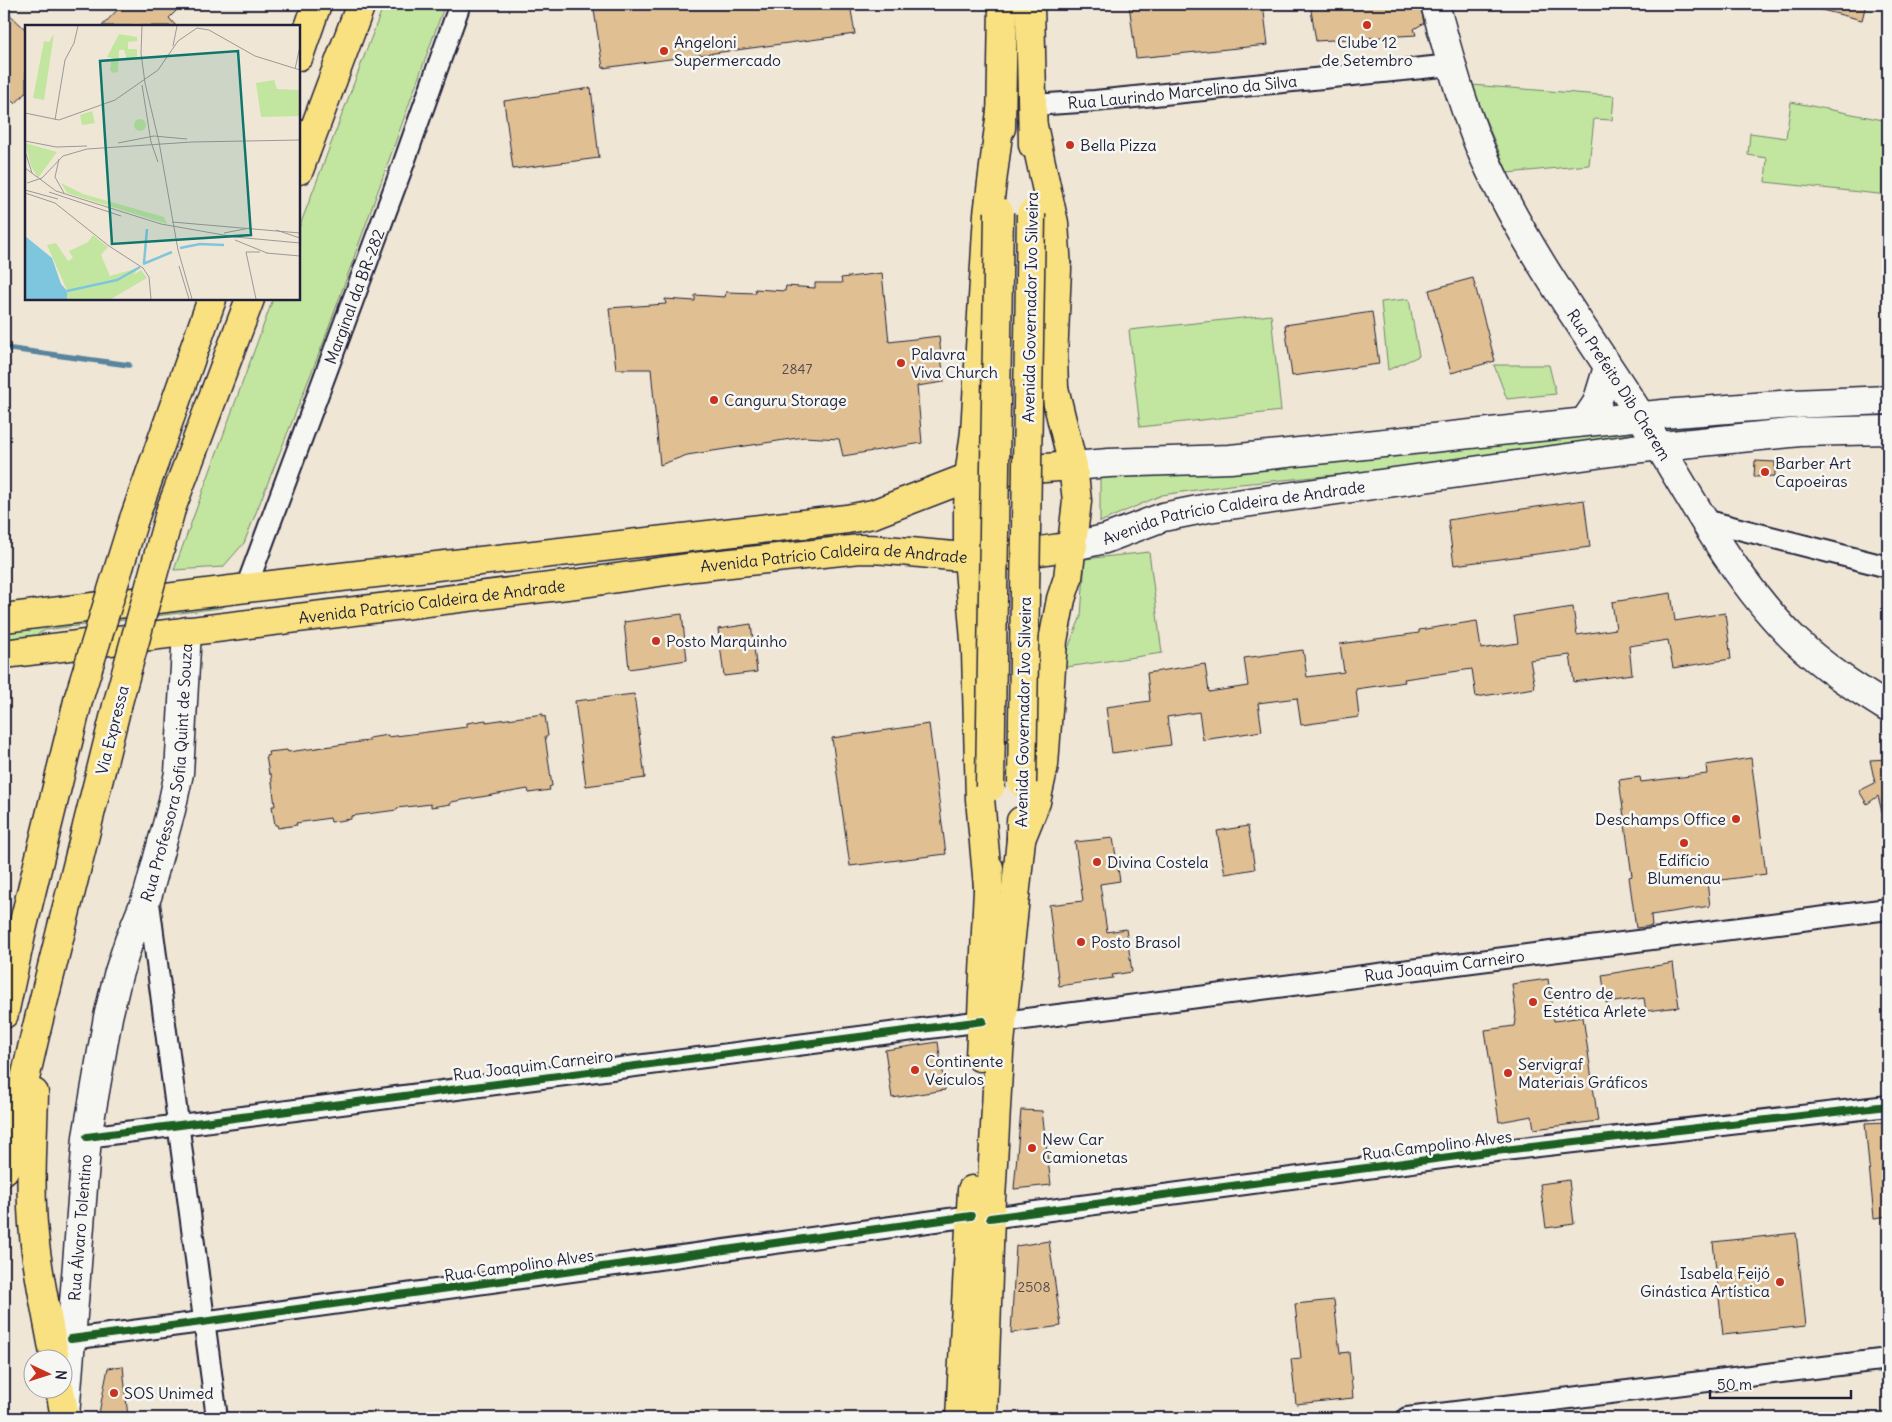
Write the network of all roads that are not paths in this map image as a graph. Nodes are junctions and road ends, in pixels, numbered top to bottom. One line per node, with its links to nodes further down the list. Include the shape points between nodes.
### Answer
1 (317, 4): 7 (main road)
2 (361, 4): 11 (main road)
3 (460, 4): 28 (street, Marginal da BR-282)
4 (1003, 4): 9 (main road, Avenida Governador Ivo Silveira)
5 (1030, 4): 10 (main road, Avenida Governador Ivo Silveira)
6 (1435, 4): 8 (main road, Rua Prefeito Dib Cherem)
7 (300, 53)
8 (1452, 64): 10 (street, Rua Laurindo Marcelino da Silva, via 1095,101); 14 (main road, Rua Prefeito Dib Cherem, via 1473,131 1510,210)
9 (1001, 111): 22 (main road, via 988,214 975,432); 35 (main road, Avenida Governador Ivo Silveira, bridge)
10 (1033, 116): 21 (main road, via 1054,223 1054,388); 34 (main road, Avenida Governador Ivo Silveira, bridge)
11 (300, 167)
12 (212, 300): 38 (main road, bridge, via 134,519 79,697)
13 (250, 300): 40 (main road, Via Expressa, bridge, via 172,509 117,706)
14 (1608, 367): 16 (main road, Rua Prefeito Dib Cherem); 17 (main road, via 1597,403)
15 (1888, 400): 16 (main road, Avenida Patrício Caldeira de Andrade)
16 (1640, 416): 17 (main road, Avenida Patrício Caldeira de Andrade); 20 (main road, Rua Prefeito Dib Cherem)
17 (1585, 421): 21 (main road, Avenida Patrício Caldeira de Andrade, via 1230,458)
18 (1888, 430): 19 (main road, Avenida Patrício Caldeira de Andrade, via 1800,432)
19 (1697, 442): 20 (main road, Avenida Patrício Caldeira de Andrade); 23 (main road, via 1684,454)
20 (1660, 447): 23 (main road, Rua Prefeito Dib Cherem); 25 (main road, Avenida Patrício Caldeira de Andrade, via 1208,508 1162,517 1104,539)
21 (1074, 466): 22 (main road, Avenida Patrício Caldeira de Andrade, via 1016,470); 25 (main road, via 1077,502)
22 (969, 478): 26 (main road); 28 (main road, Avenida Patrício Caldeira de Andrade, via 873,514 847,519)
23 (1680, 480): 24 (main road, Rua Prefeito Dib Cherem)
24 (1704, 520): 27 (street); 33 (main road, Rua Prefeito Dib Cherem, via 1753,591 1796,641 1820,663)
25 (1073, 546): 26 (main road, Avenida Patrício Caldeira de Andrade); 34 (main road, via 1053,641 1044,764 1036,802)
26 (968, 557): 30 (main road, Avenida Patrício Caldeira de Andrade, via 887,549 860,550 694,567); 35 (main road, via 976,652 980,799)
27 (1888, 568)
28 (246, 588): 29 (main road, Avenida Patrício Caldeira de Andrade); 30 (main road)
29 (4, 618)
30 (233, 625): 31 (main road, Avenida Patrício Caldeira de Andrade)
31 (188, 631): 32 (main road, Avenida Patrício Caldeira de Andrade); 36 (main road, Rua Professora Sofia Quint de Souza, via 179,773)
32 (4, 654)
33 (1888, 708)
34 (1021, 839): 39 (main road, Avenida Governador Ivo Silveira)
35 (988, 887): 39 (main road, Avenida Governador Ivo Silveira)
36 (148, 894): 42 (street, Rua Professora Sofia Quint de Souza); 43 (main road, Rua Álvaro Tolentino, via 118,975)
37 (1888, 908): 39 (street, Rua Joaquim Carneiro)
38 (4, 1014)
39 (992, 1022): 42 (street, Rua Joaquim Carneiro); 45 (main road, Avenida Governador Ivo Silveira)
40 (36, 1031): 44 (main road, Via Expressa); 47 (main road, via 34,1234 40,1283)
41 (1888, 1106): 45 (street, Rua Campolino Alves, via 1486,1152)
42 (178, 1125): 43 (street, Rua Joaquim Carneiro); 46 (street, Rua Professora Sofia Quint de Souza)
43 (87, 1137): 47 (main road, Rua Álvaro Tolentino)
44 (4, 1170)
45 (980, 1217): 46 (street, Rua Campolino Alves); 52 (main road, Avenida Governador Ivo Silveira); 53 (main road, Avenida Governador Ivo Silveira)
46 (204, 1322): 47 (street, Rua Campolino Alves); 51 (street, Rua Professora Sofia Quint de Souza)
47 (63, 1349): 50 (main road, Rua Álvaro Tolentino)
48 (1888, 1359): 54 (street)
49 (62, 1400): 50 (main road)
50 (65, 1418)
51 (217, 1418)
52 (960, 1418)
53 (983, 1418)
54 (1407, 1418)

